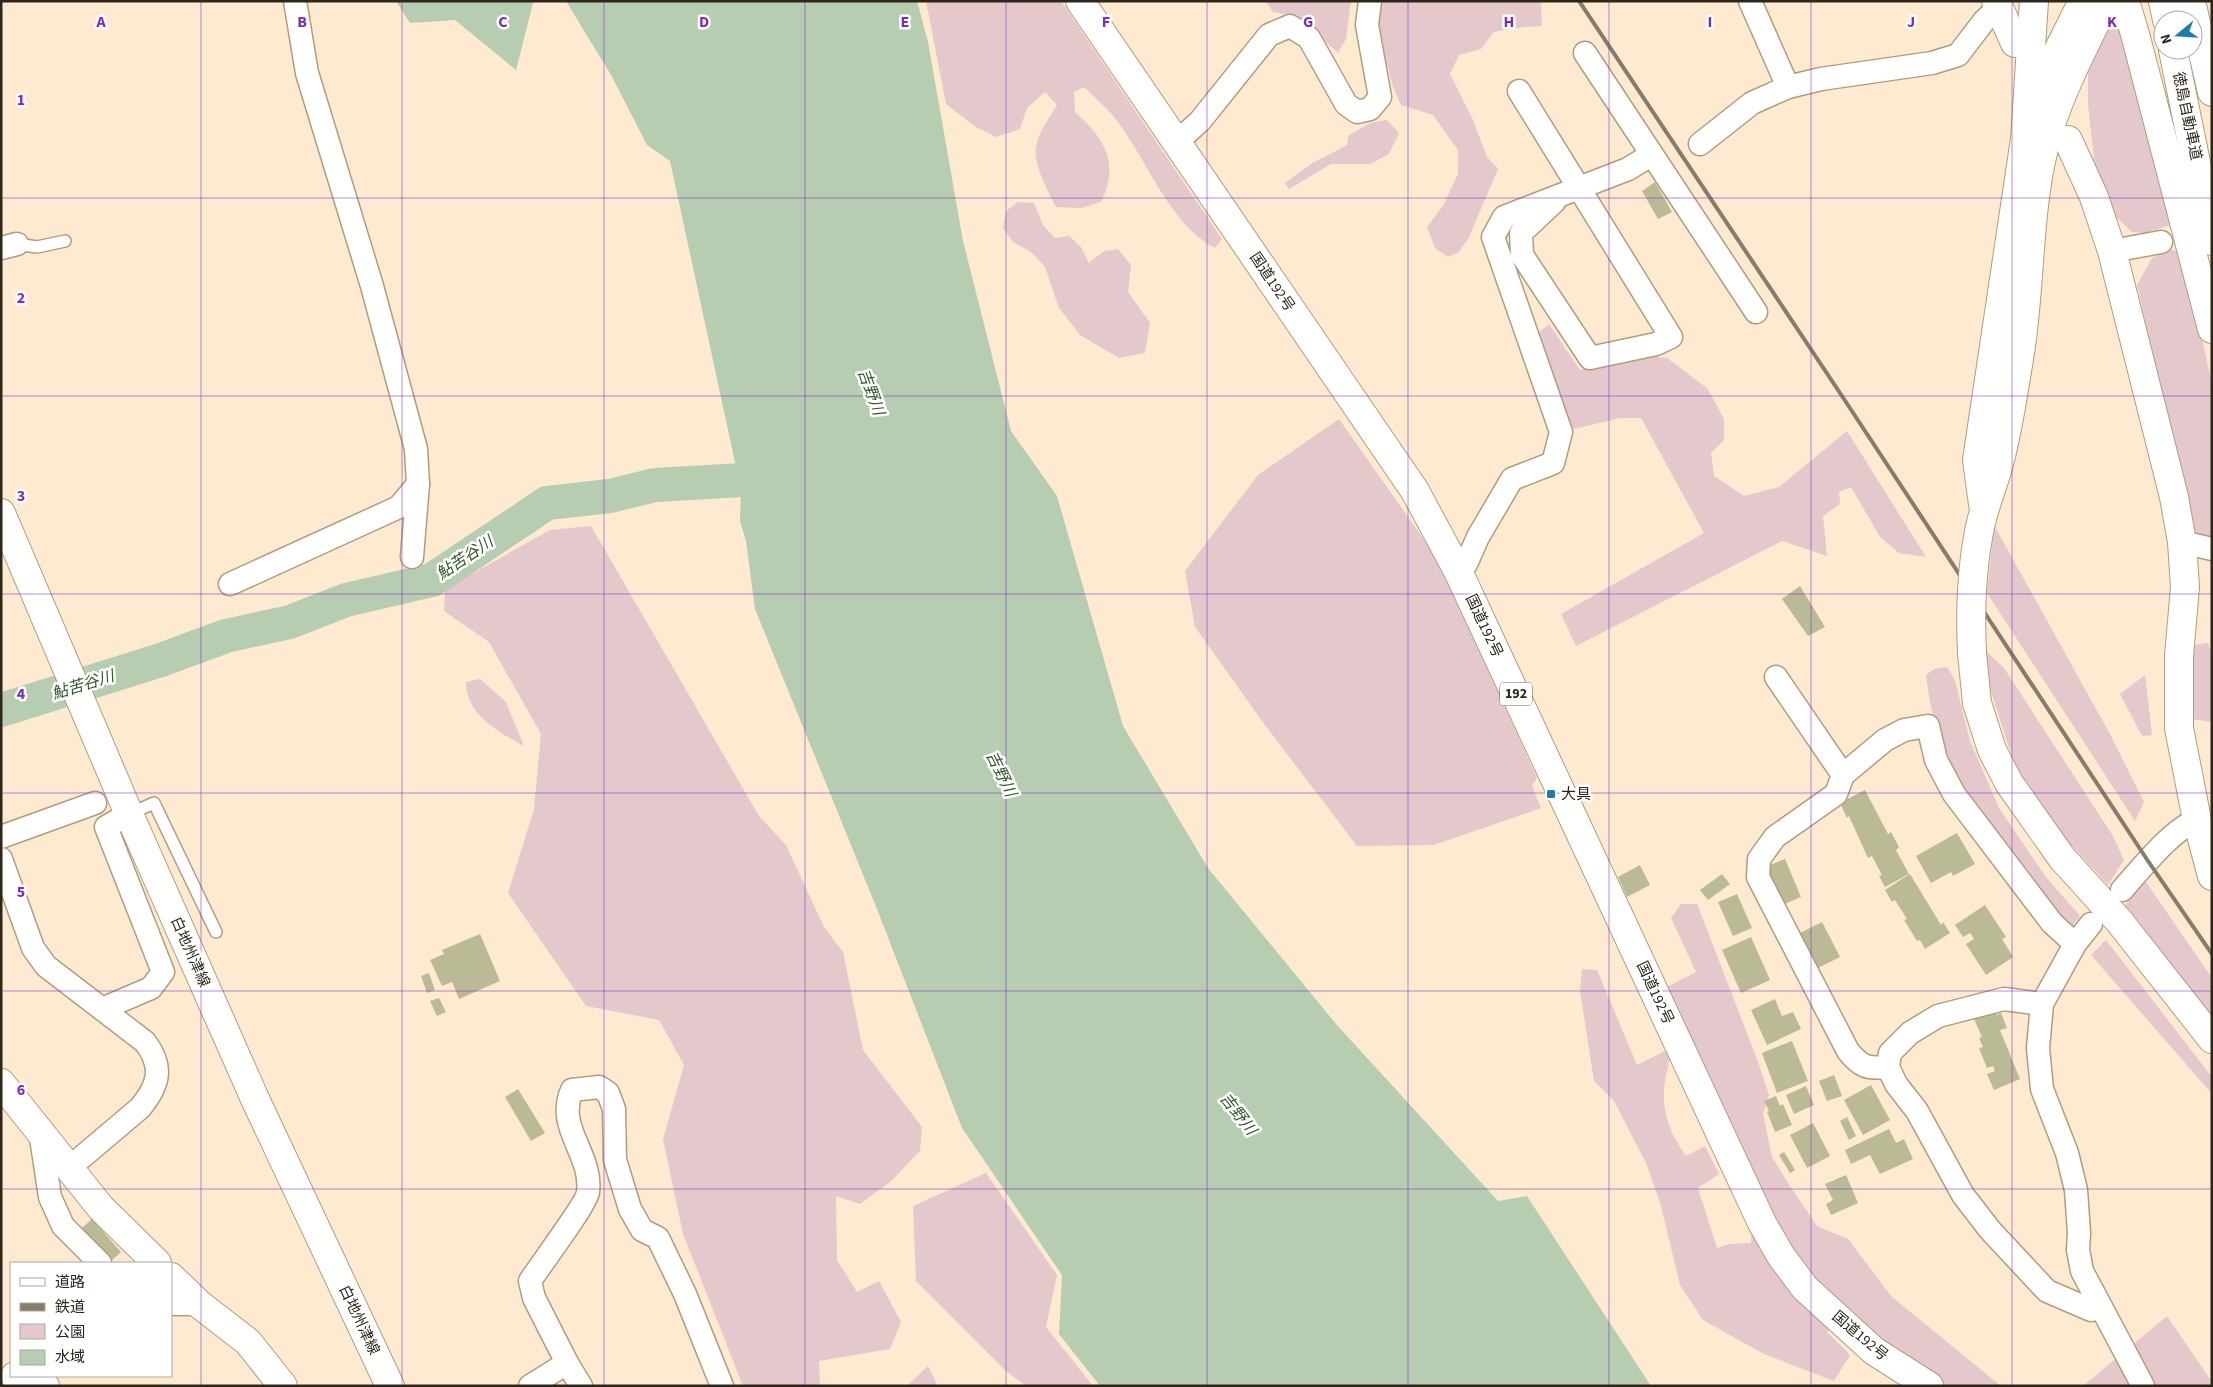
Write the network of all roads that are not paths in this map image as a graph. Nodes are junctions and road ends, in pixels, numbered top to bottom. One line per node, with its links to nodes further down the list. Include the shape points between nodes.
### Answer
1 (295, 1): 31 (street, via 307,73 372,286 416,448)
2 (1080, 1): 19 (main road, 国道192号 / 192)
3 (1370, 1): 19 (street, via 1367,25 1380,97 1370,108 1357,112 1346,104 1309,38 1290,26 1269,35 1200,121)
4 (1750, 1): 14 (street)
5 (2034, 1): 17 (main road)
6 (2083, 1): 17 (main road, via 2050,64)
7 (2106, 1): 33 (main road, via 2068,80 2044,147 2033,218 2020,357 1998,467)
8 (2125, 1): 30 (main road)
9 (2191, 1): 16 (main road, 徳島自動車道)
10 (1998, 4): 11 (main road); 14 (street, via 1958,55 1932,63 1821,79)
11 (2015, 43)
12 (1585, 53): 21 (street)
13 (2175, 60): 25 (main road, 徳島自動車道)
14 (1788, 88): 20 (street, via 1752,103)
15 (1519, 91): 22 (street)
16 (2212, 92)
17 (2025, 138): 33 (main road, via 1977,460)
18 (2068, 140): 28 (main road, via 2094,197)
19 (1176, 143): 37 (main road, 国道192号 / 192, via 1415,491)
20 (1700, 144)
21 (1651, 154): 22 (street, via 1628,169); 29 (street)
22 (1579, 188): 23 (street); 23 (street, via 1671,337 1656,344 1590,358 1522,255 1521,233 1553,204)
23 (1556, 197): 37 (street, via 1504,217 1493,238 1561,432 1553,463 1512,479 1466,564)
24 (65, 241): 27 (lane, via 37,247)
25 (2212, 241)
26 (2161, 242): 28 (street)
27 (9, 246)
28 (2112, 251): 34 (main road, via 2174,496)
29 (1756, 312)
30 (2212, 329)
31 (418, 484): 36 (street); 38 (street, via 399,507)
32 (1, 513): 42 (main road, 白地州津線)
33 (1981, 520): 53 (main road, bridge, via 1970,603 1972,653 1977,703 1992,750 2009,783 2062,858 2119,921)
34 (2182, 542): 35 (street); 43 (main road, via 2185,587 2179,656 2179,728)
35 (2212, 549)
36 (412, 557)
37 (1458, 571): 72 (main road, 国道192号 / 192, via 1762,1223 1781,1256 1805,1288 1874,1351)
38 (230, 584)
39 (1776, 677): 40 (street)
40 (1843, 776): 50 (street, via 1885,740 1904,730 1928,726 1936,760 1954,794 2052,923); 54 (street, via 1836,794 1775,837 1759,859 1758,877 1848,1051 1858,1063 1872,1069)
41 (95, 803): 44 (street)
42 (129, 814): 49 (lane, via 154,803); 52 (street, via 106,827 163,972 151,988); 68 (main road, 白地州津線, via 255,1099)
43 (2197, 820): 46 (main road); 47 (street, via 2152,856)
44 (1, 837)
45 (1, 859): 52 (street, via 33,948 46,966)
46 (2212, 876)
47 (2122, 890)
48 (2091, 924): 50 (street)
49 (216, 932)
50 (2075, 944): 51 (street)
51 (2042, 1004): 54 (street, via 2004,999 1938,1016 1910,1033 1890,1053); 63 (street, via 2038,1048 2042,1089 2067,1153 2076,1190 2082,1271)
52 (102, 1009): 57 (street, via 145,1042 154,1053 158,1072 149,1097 140,1108)
53 (2212, 1039)
54 (1888, 1067): 63 (street, via 1896,1084 1917,1110 1963,1195 1990,1230 2047,1292 2092,1310)
55 (1, 1083): 56 (main road)
56 (40, 1131): 57 (main road); 58 (street, via 50,1197 64,1226)
57 (69, 1168): 59 (main road, via 102,1208)
58 (99, 1262)
59 (156, 1262)
60 (172, 1278): 62 (main road)
61 (172, 1304): 62 (street)
62 (199, 1304): 67 (main road, via 248,1342)
63 (2101, 1308): 73 (street)
64 (568, 1363): 69 (street); 70 (street); 71 (street, via 534,1298 530,1281 588,1194 588,1173 567,1117 567,1102 572,1090 599,1087 608,1092 614,1109 615,1160 630,1209 642,1230 658,1238)
65 (19, 1377): 66 (main road)
66 (44, 1386)
67 (283, 1386)
68 (390, 1386)
69 (530, 1386)
70 (581, 1386)
71 (722, 1386)
72 (1928, 1386)
73 (2142, 1386)

